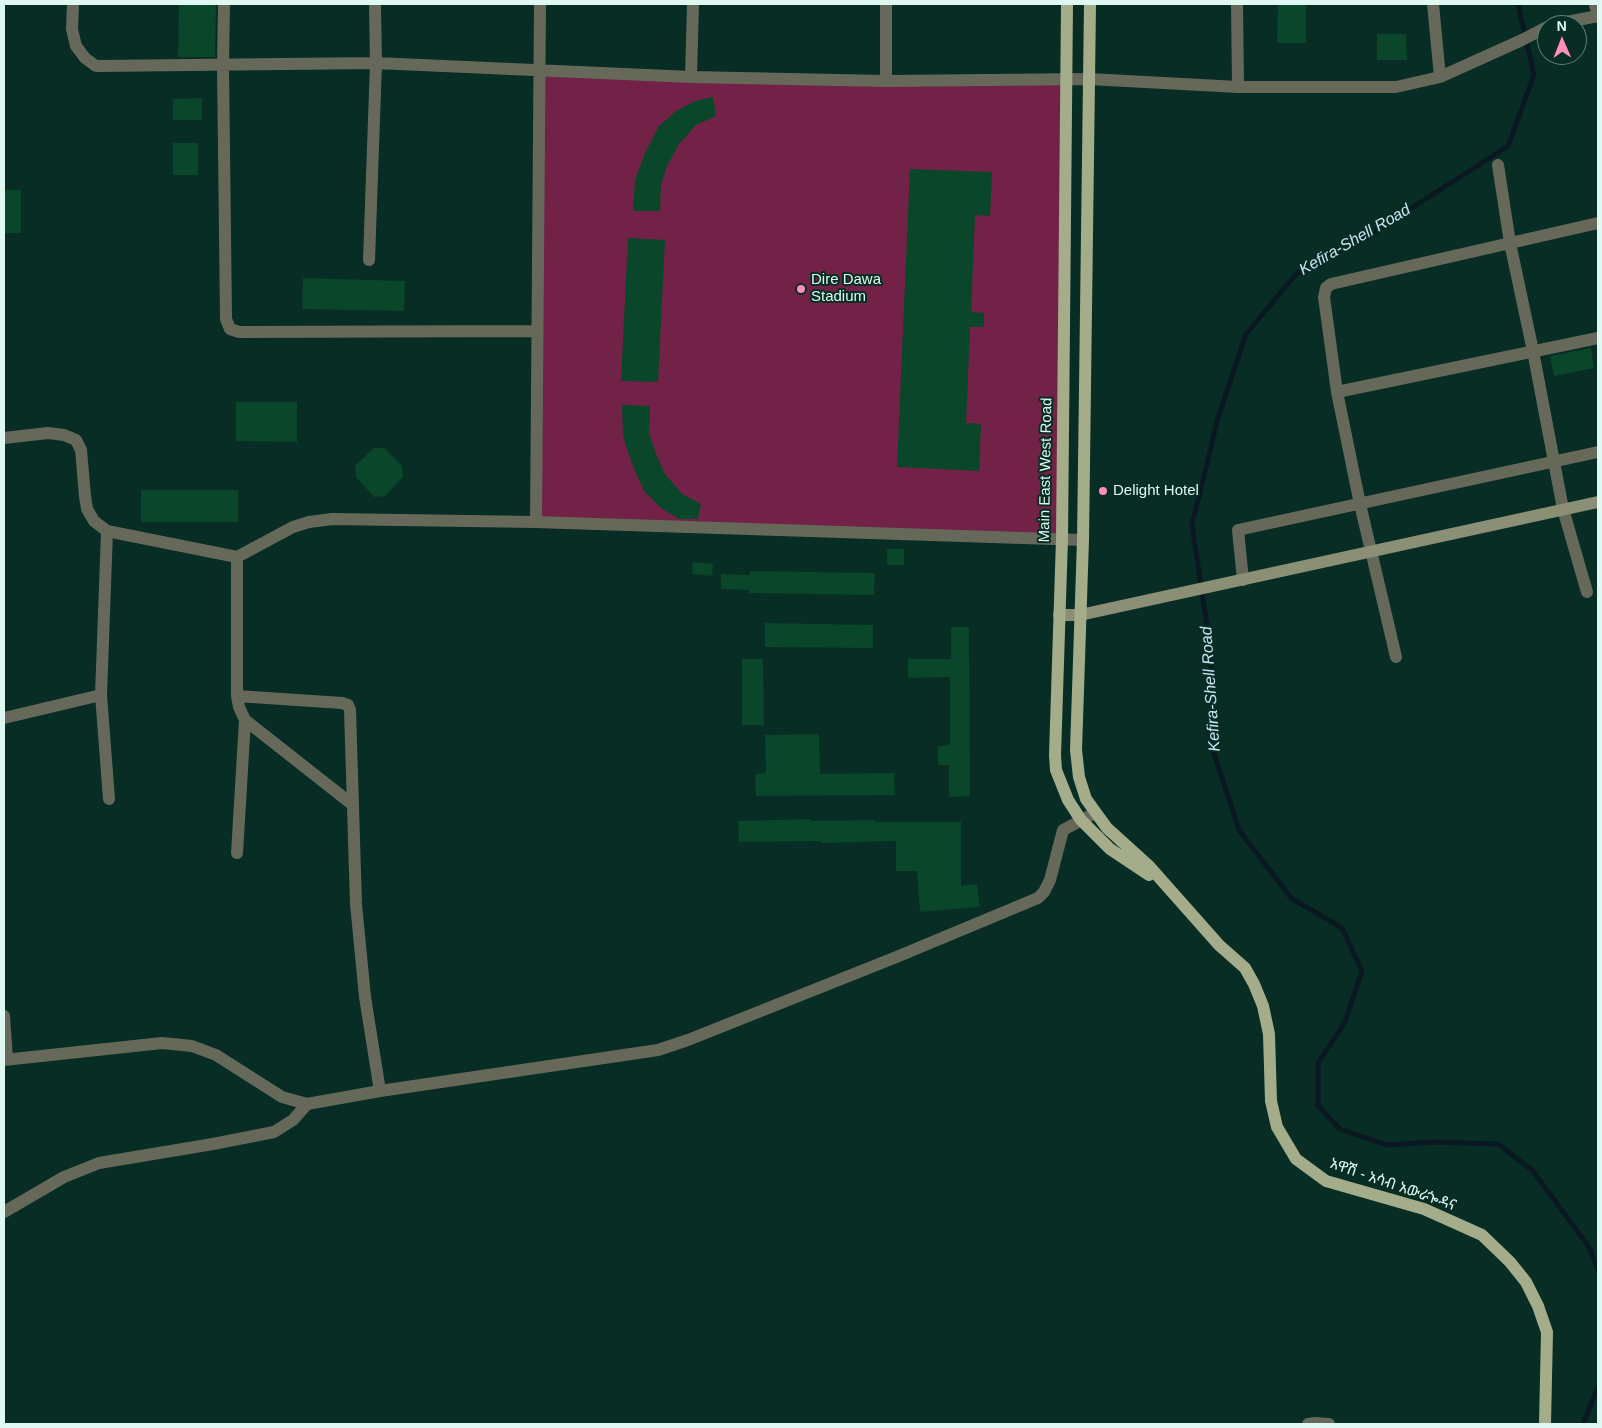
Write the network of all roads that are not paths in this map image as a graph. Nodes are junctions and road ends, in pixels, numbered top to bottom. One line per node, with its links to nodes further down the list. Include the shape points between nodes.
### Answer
1 (73, 4): 15 (street, via 72,29 76,46 96,66)
2 (224, 4): 15 (street)
3 (375, 4): 14 (street)
4 (540, 4): 16 (street)
5 (693, 4): 17 (street)
6 (886, 4): 21 (street)
7 (1067, 4): 20 (main road, Main East West Road)
8 (1090, 4): 19 (main road, Main East West Road)
9 (1237, 4): 22 (street)
10 (1433, 4): 18 (street)
11 (1595, 4): 12 (street)
12 (1598, 16)
13 (1537, 32): 18 (street)
14 (376, 64): 15 (street); 16 (street); 28 (street)
15 (223, 66): 29 (street, via 226,319 230,329 239,332)
16 (539, 70): 17 (street); 29 (street)
17 (691, 77): 21 (street)
18 (1440, 77): 22 (street, via 1396,87)
19 (1089, 79): 20 (street); 22 (street); 27 (main road, Main East West Road)
20 (1066, 80): 21 (street); 26 (main road, Main East West Road)
21 (886, 81)
22 (1238, 87)
23 (1498, 165): 25 (street)
24 (1598, 223): 25 (street)
25 (1510, 243): 31 (street); 32 (street, via 1331,284 1326,288 1324,297)
26 (1064, 247): 27 (main road); 41 (main road, Main East West Road)
27 (1087, 248): 42 (main road, Main East West Road)
28 (369, 260)
29 (537, 331): 39 (street)
30 (1598, 338): 31 (street)
31 (1533, 352): 32 (street); 35 (street)
32 (1337, 392): 37 (street)
33 (4, 438): 40 (street, via 48,433 76,440 82,450 87,509 94,521)
34 (1598, 452): 35 (street)
35 (1555, 462): 37 (street); 38 (street)
36 (1598, 502): 38 (street)
37 (1360, 504): 43 (street); 45 (street, via 1238,530)
38 (1563, 509): 43 (street); 46 (street)
39 (536, 522): 41 (street); 44 (street, via 332,519 293,527)
40 (107, 531): 44 (street); 50 (street)
41 (1062, 539): 42 (street); 47 (main road, Main East West Road)
42 (1083, 540): 48 (main road, Main East West Road)
43 (1370, 552): 45 (street); 49 (street)
44 (237, 557): 51 (street)
45 (1243, 580): 48 (street)
46 (1587, 592)
47 (1059, 614): 48 (street); 57 (main road, Main East West Road, via 1056,770 1068,800)
48 (1080, 615): 56 (main road, Main East West Road, via 1077,767 1086,799)
49 (1396, 657)
50 (101, 694): 52 (street); 54 (street)
51 (237, 696): 53 (street); 55 (street, via 348,704)
52 (4, 718)
53 (244, 720): 55 (street); 58 (street)
54 (109, 799)
55 (353, 805): 62 (street, via 356,904 365,997)
56 (1095, 813): 57 (street); 59 (main road, Main East West Road)
57 (1081, 820): 59 (main road, Main East West Road, via 1110,849); 62 (street, via 1061,833 1050,880 1038,898 688,1040 620,1057)
58 (237, 853)
59 (1168, 887): 64 (main road, Main East West Road, via 1218,945 1245,968 1254,984 1269,1034 1271,1101 1278,1127)
60 (4, 1016): 61 (street)
61 (6, 1060): 63 (street, via 162,1043 192,1046 216,1055 282,1097)
62 (380, 1091): 63 (street)
63 (307, 1104): 65 (street, via 293,1120 274,1132 99,1163 64,1177)
64 (1296, 1159): 68 (main road, አዋሽ - አሳብ አውራጐዳና, via 1326,1181 1424,1209 1482,1235 1510,1262 1526,1282 1547,1332)
65 (4, 1212)
66 (1308, 1424): 67 (street)
67 (1329, 1424)
68 (1545, 1424)

